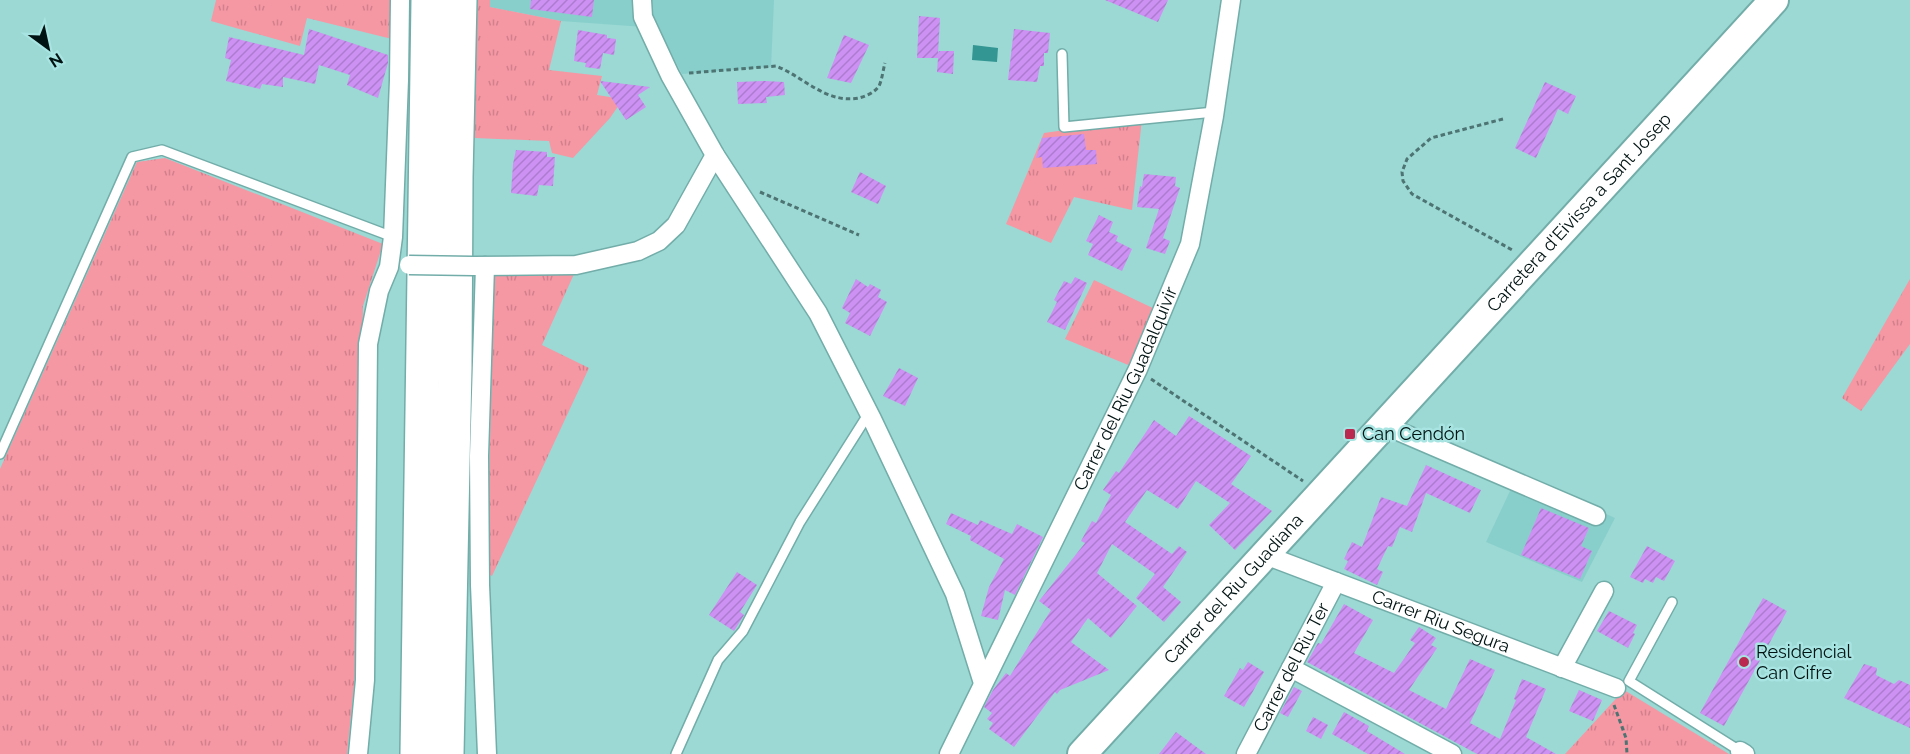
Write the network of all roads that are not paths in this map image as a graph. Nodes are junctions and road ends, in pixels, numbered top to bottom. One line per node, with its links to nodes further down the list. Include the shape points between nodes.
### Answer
1 (400, 0): 10 (street)
2 (428, 0): 24 (highway)
3 (460, 0): 21 (highway)
4 (642, 0): 9 (street, via 644,16 670,75)
5 (1231, 0): 8 (street, Carrer del Riu Guadalquivir)
6 (1774, 0): 14 (main road, Carretera d'Eivissa a Sant Josep)
7 (1062, 54): 8 (lane, via 1064,127)
8 (1214, 112): 25 (street, Carrer del Riu Guadalquivir, via 1190,244 1138,369)
9 (716, 155): 11 (street, via 676,225 659,242 576,266); 13 (street, via 818,313)
10 (393, 237): 12 (street); 15 (lane, via 162,150 132,157)
11 (479, 266): 12 (street, bridge); 33 (street, via 480,585)
12 (389, 267): 28 (street, via 368,344 365,680)
13 (869, 412): 25 (street, via 955,594); 34 (lane, via 800,522 743,631 718,660)
14 (1384, 425): 16 (street); 17 (main road, Carrer del Riu Guadiana)
15 (0, 454)
16 (1596, 516)
17 (1265, 555): 18 (street, Carrer Riu Segura); 36 (main road, Carrer del Riu Guadiana)
18 (1336, 582): 22 (street, Carrer del Riu Ter); 23 (street, Carrer Riu Segura)
19 (1604, 591): 23 (street)
20 (1672, 602): 27 (lane, via 1629,681)
21 (449, 640): 31 (highway); 32 (highway)
22 (1291, 668): 37 (street, Carrer del Riu Ter); 38 (street)
23 (1562, 668): 26 (street, Carrer Riu Segura)
24 (418, 680): 29 (highway); 30 (highway)
25 (983, 683): 35 (street, Carrer del Riu Guadalquivir)
26 (1616, 688)
27 (1743, 753)
28 (358, 754)
29 (405, 754)
30 (417, 754)
31 (447, 754)
32 (463, 754)
33 (487, 754)
34 (676, 754)
35 (950, 754)
36 (1082, 754)
37 (1246, 754)
38 (1452, 754)

